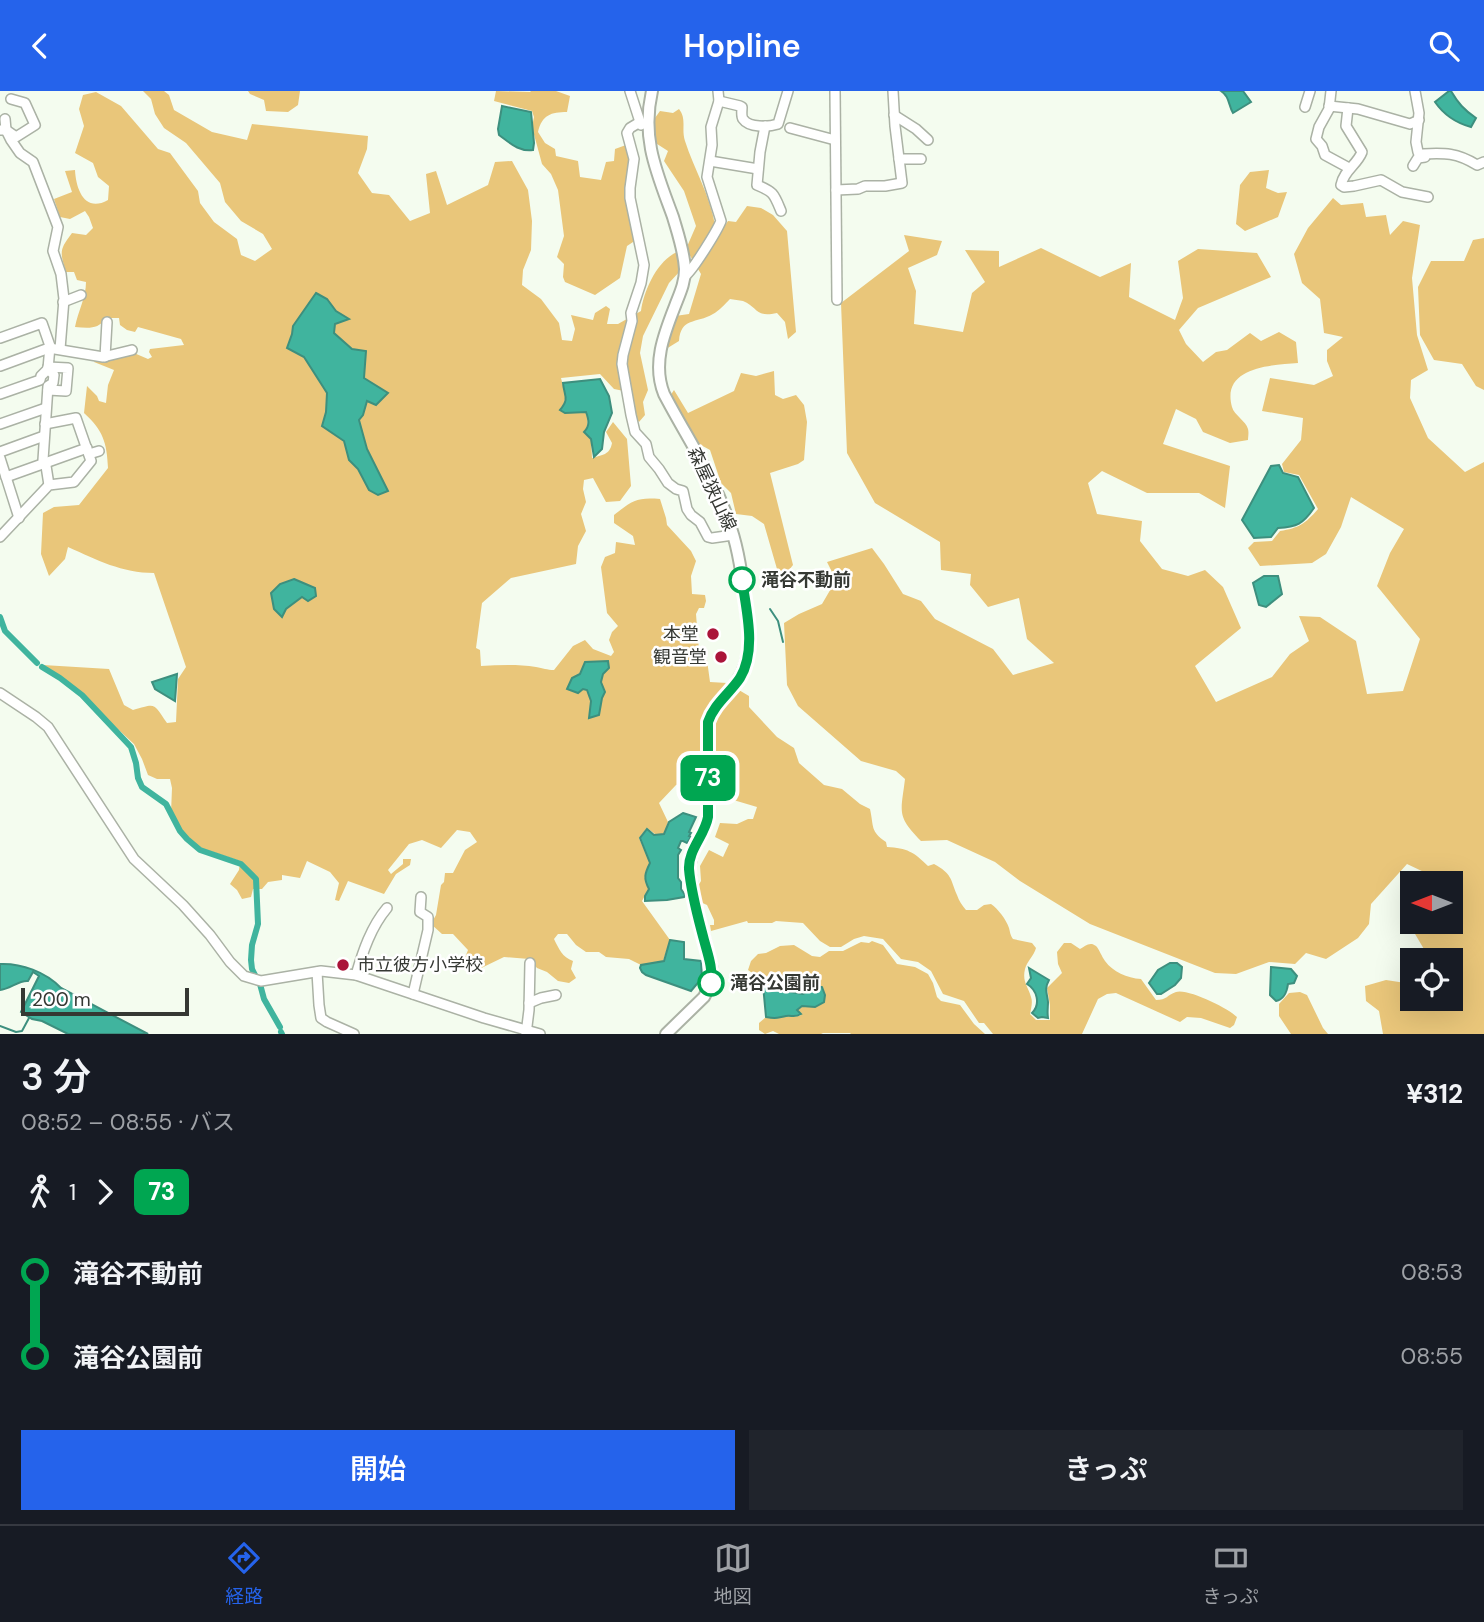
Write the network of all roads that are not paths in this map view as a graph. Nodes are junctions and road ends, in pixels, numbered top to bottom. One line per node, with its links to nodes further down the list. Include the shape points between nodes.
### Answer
1 (630, 91): 17 (street)
2 (652, 91): 17 (main road, 森屋狭山線)
3 (788, 91): 18 (street, via 778,124)
4 (835, 91): 21 (street)
5 (893, 91): 14 (street)
6 (1310, 91): 12 (street)
7 (1331, 91): 11 (street)
8 (1415, 91): 16 (street)
9 (718, 96): 18 (street, via 742,107 746,122); 26 (street)
10 (11, 99): 20 (street, via 25,103 34,125 16,137)
11 (1329, 106): 13 (street); 29 (street, via 1316,139 1325,155)
12 (1305, 107)
13 (1348, 108): 16 (street, via 1410,124); 29 (street, via 1346,126 1362,152)
14 (894, 115): 22 (street); 24 (street)
15 (5, 119): 20 (street)
16 (1419, 120): 23 (street, via 1416,149)
17 (643, 126): 34 (main road, 森屋狭山線, via 680,238); 61 (street, via 627,133 634,159 630,198 644,265 623,355 631,415 649,457 668,484 683,491 687,509 708,537)
18 (765, 126): 30 (street)
19 (790, 128): 21 (street)
20 (3, 130): 37 (street, via 33,162 58,227 53,251)
21 (835, 140): 31 (street)
22 (928, 140)
23 (1429, 154): 27 (street, via 1456,154 1478,165); 28 (street)
24 (899, 159): 25 (street); 31 (street, via 902,183)
25 (921, 159)
26 (710, 161): 30 (street); 34 (street, via 708,182 720,221)
27 (1484, 162)
28 (1413, 166)
29 (1349, 168): 32 (street, via 1344,187 1381,180 1402,192)
30 (758, 169): 33 (street, via 757,185 768,189)
31 (836, 190): 36 (street)
32 (1428, 197)
33 (781, 211)
34 (685, 276): 61 (main road, 森屋狭山線, via 660,349 660,384 718,495)
35 (81, 295): 37 (street)
36 (837, 300)
37 (64, 302): 38 (street)
38 (62, 320): 39 (street); 42 (street)
39 (74, 320)
40 (107, 322): 44 (street)
41 (0, 338): 42 (street, via 42,323)
42 (55, 349): 44 (street); 45 (street); 46 (street)
43 (132, 350): 44 (street)
44 (105, 357)
45 (0, 366)
46 (48, 368): 47 (street, via 41,376); 47 (street, via 68,368 66,391)
47 (45, 385): 48 (street); 49 (street)
48 (0, 394)
49 (46, 408): 50 (street); 51 (street)
50 (0, 424)
51 (45, 424): 52 (street); 53 (street, via 76,418)
52 (44, 436): 55 (street); 57 (street)
53 (88, 451): 54 (street); 57 (street); 59 (street, via 91,461 74,482)
54 (99, 451)
55 (0, 452)
56 (0, 458): 58 (street)
57 (44, 463): 58 (street); 59 (street)
58 (4, 478): 60 (street)
59 (49, 485): 60 (street)
60 (19, 518): 62 (street)
61 (733, 535): 75 (main road, 森屋狭山線, via 746,608 747,657 741,675 708,722 708,817 689,868 712,979 704,997)
62 (0, 537)
63 (0, 693): 67 (street, via 48,727 134,859 184,905 244,976 261,981)
64 (421, 897): 69 (street, via 420,912 428,917 428,930)
65 (387, 908): 68 (street, via 374,927)
66 (530, 963): 71 (street)
67 (317, 972): 68 (street); 73 (street, via 321,1018)
68 (356, 975): 69 (street)
69 (413, 994): 72 (street)
70 (556, 995): 71 (street)
71 (529, 1003): 72 (street)
72 (526, 1032): 74 (street)
73 (354, 1034)
74 (540, 1034)
75 (666, 1034)

